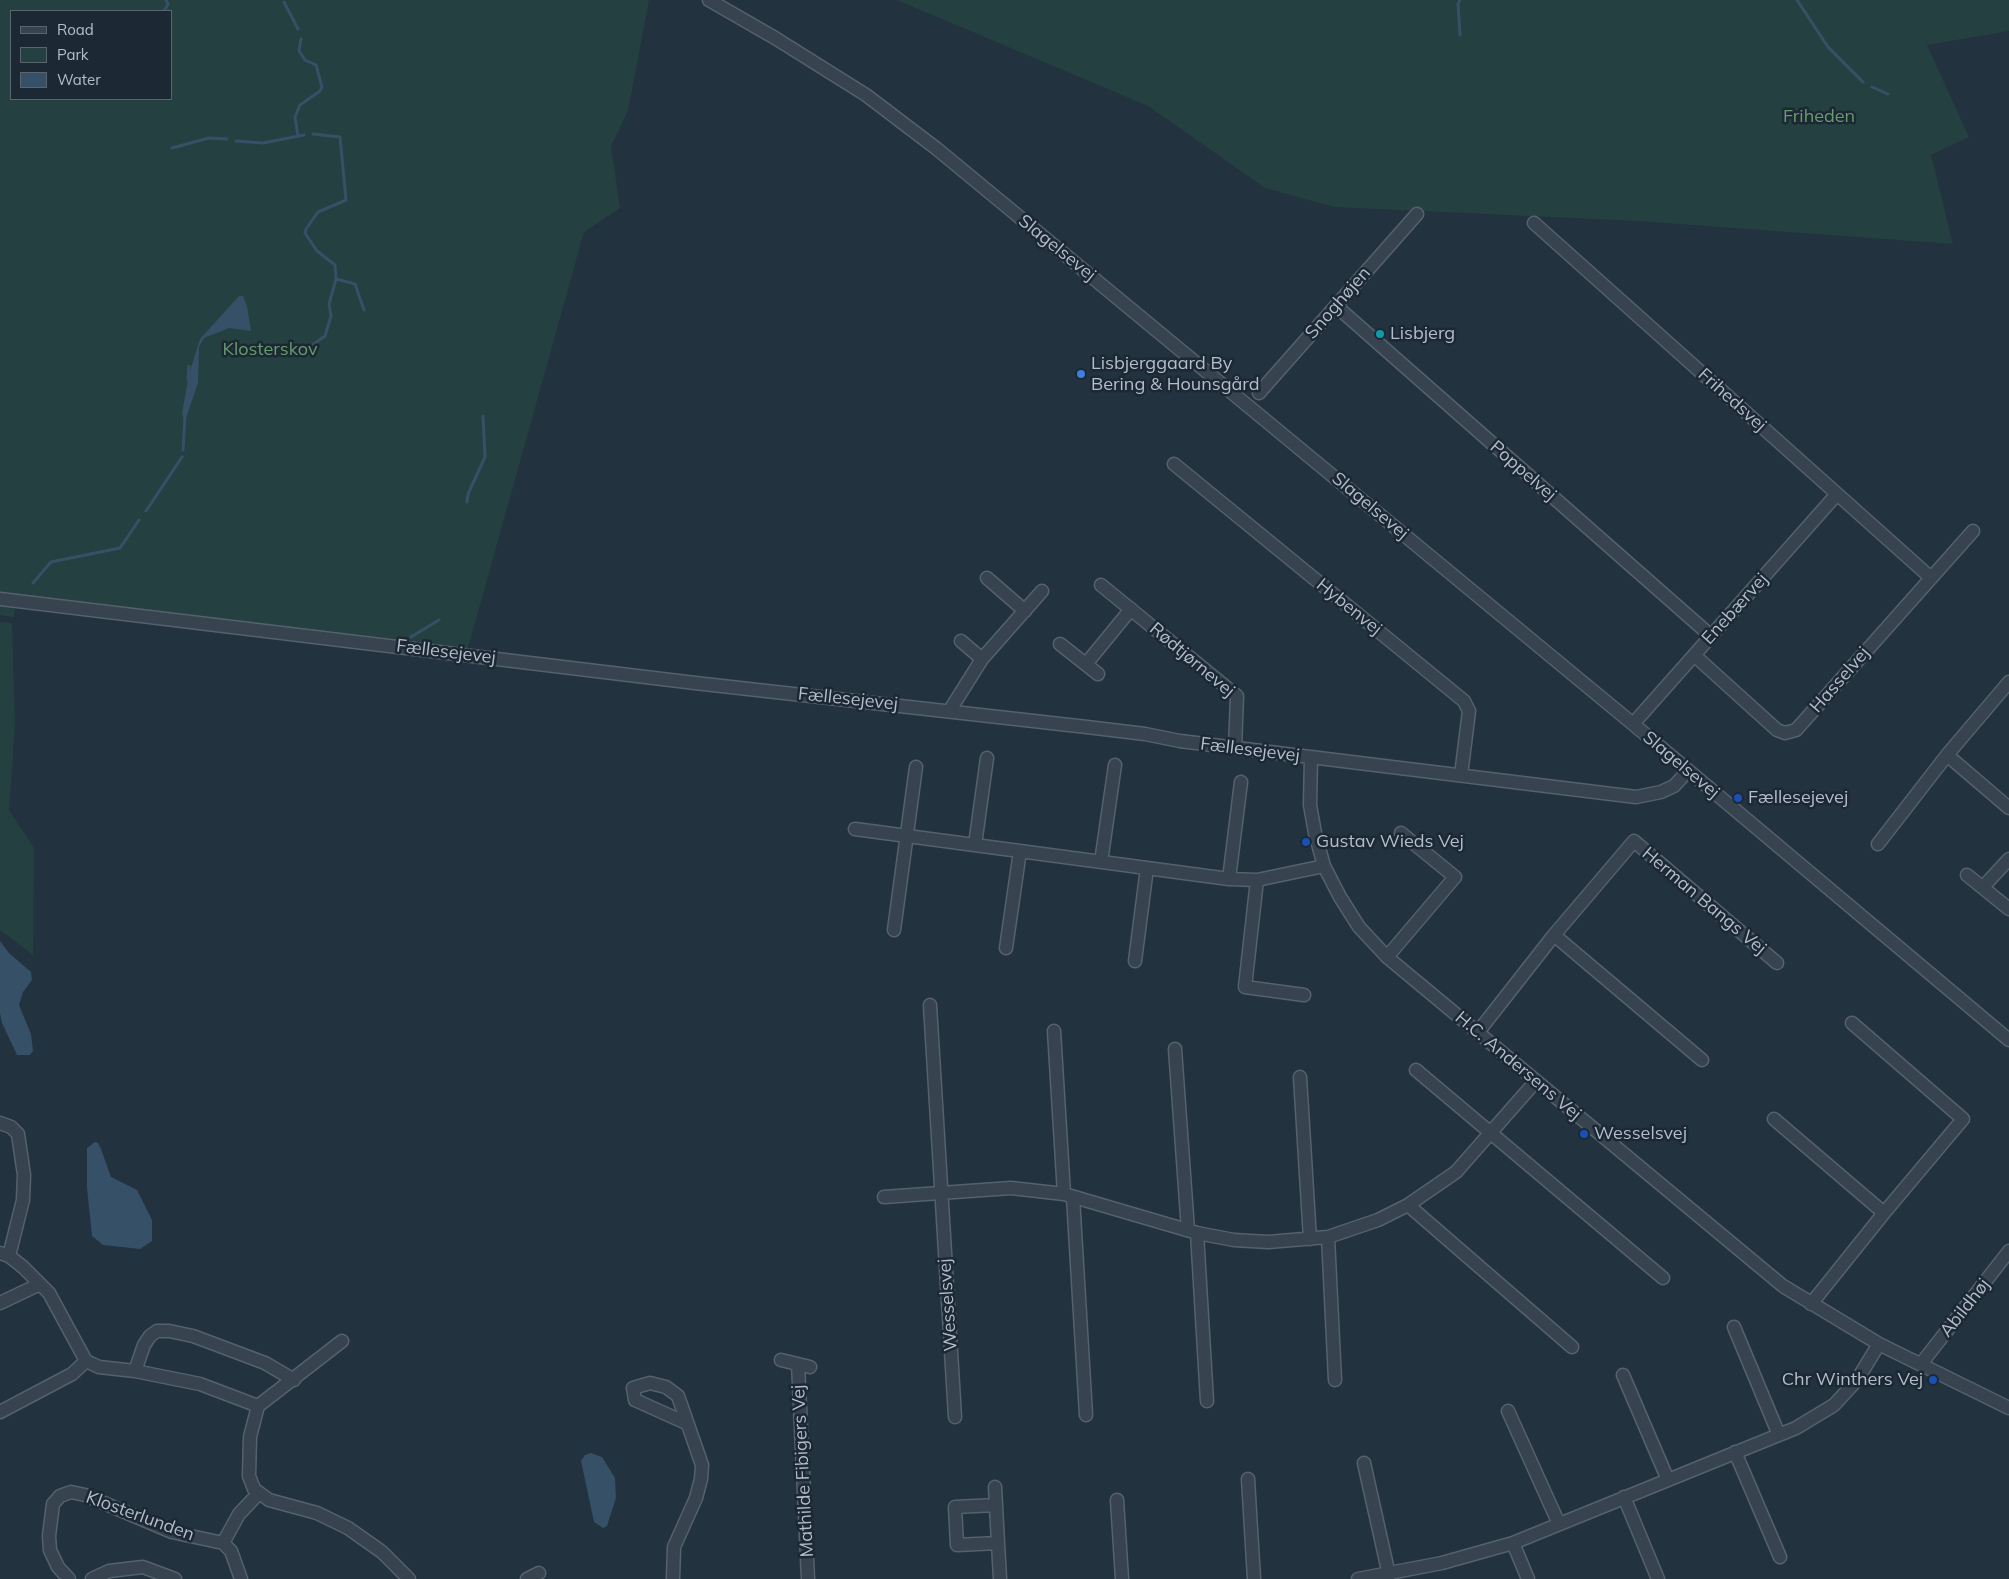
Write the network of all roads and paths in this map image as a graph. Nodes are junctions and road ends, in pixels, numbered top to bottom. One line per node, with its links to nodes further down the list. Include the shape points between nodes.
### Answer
1 (709, 0): 25 (street, Slagelsevej, via 866,95 937,149)
2 (1417, 214): 4 (street, Snoghøjen)
3 (1534, 223): 7 (street, Frihedsvej)
4 (1336, 306): 5 (street, Snoghøjen); 16 (street, Poppelvej)
5 (1259, 393)
6 (1174, 464): 33 (street, Hybenvej, via 1464,700 1469,711)
7 (1837, 494): 10 (street, Frihedsvej); 16 (street, Enebærvej)
8 (1972, 531): 10 (street, Hasselvej)
9 (987, 578): 15 (street)
10 (1930, 578): 19 (street, Hasselvej, via 1796,730 1785,733 1777,730)
11 (1101, 585): 14 (street, Rødtjørnevej)
12 (1042, 591): 15 (street)
13 (0, 599): 24 (street, Fællesejevej, via 695,683)
14 (1131, 609): 21 (street); 26 (street, Rødtjørnevej, via 1237,696)
15 (1025, 611): 20 (street)
16 (1711, 636): 19 (street, Enebærvej)
17 (960, 642): 20 (street)
18 (1060, 644): 21 (street)
19 (1694, 655): 25 (street, Enebærvej)
20 (982, 659): 24 (street)
21 (1086, 664): 22 (street)
22 (1098, 674)
23 (2009, 682): 27 (street)
24 (950, 710): 26 (street, Fællesejevej)
25 (1633, 724): 32 (street, Slagelsevej)
26 (1235, 748): 28 (street, Fællesejevej)
27 (1947, 755): 35 (street); 39 (street)
28 (1311, 757): 33 (street, Fællesejevej); 44 (street, H.C. Andersens Vej, via 1310,805)
29 (986, 758): 40 (street)
30 (1115, 765): 43 (street)
31 (916, 767): 38 (street)
32 (1688, 771): 33 (street, Fællesejevej, via 1674,786 1636,796); 62 (street, Slagelsevej)
33 (1460, 776)
34 (1241, 782): 47 (street)
35 (2009, 808)
36 (855, 829): 38 (street)
37 (1401, 833): 54 (street, via 1455,877)
38 (907, 836): 40 (street); 51 (street)
39 (1878, 844)
40 (975, 845): 41 (street)
41 (1020, 851): 43 (street); 53 (street)
42 (2009, 859): 49 (street)
43 (1101, 862): 45 (street)
44 (1324, 866): 48 (street); 54 (street, H.C. Andersens Vej, via 1359,927)
45 (1147, 868): 47 (street); 55 (street)
46 (1967, 875): 49 (street)
47 (1230, 879): 48 (street)
48 (1257, 880): 57 (street, via 1245,987)
49 (1983, 887): 50 (street)
50 (2009, 909)
51 (894, 930)
52 (1554, 935): 56 (street, Herman Bangs Vej, via 1634,841); 61 (street, Herman Bangs Vej); 64 (street)
53 (1006, 948)
54 (1388, 957): 61 (street, H.C. Andersens Vej)
55 (1135, 961)
56 (1778, 963)
57 (1304, 995)
58 (930, 1005): 71 (street, Wesselsvej)
59 (1852, 1023): 75 (street, via 1964,1118)
60 (1054, 1031): 72 (street)
61 (1478, 1032): 67 (street, H.C. Andersens Vej)
62 (2009, 1040)
63 (1175, 1049): 76 (street)
64 (1702, 1060)
65 (1416, 1070): 70 (street)
66 (1300, 1077): 78 (street)
67 (1536, 1081): 70 (street); 84 (street, H.C. Andersens Vej, via 1750,1260)
68 (1774, 1119): 75 (street)
69 (0, 1123): 80 (street, via 18,1134 24,1175 23,1200)
70 (1492, 1134): 74 (street, via 1456,1172); 81 (street)
71 (942, 1193): 72 (street, via 1011,1188); 73 (street); 104 (street, Wesselsvej)
72 (1069, 1196): 76 (street); 103 (street)
73 (884, 1197)
74 (1408, 1205): 77 (street, via 1378,1220); 88 (street)
75 (1884, 1213): 84 (street)
76 (1192, 1232): 78 (street, via 1234,1240); 98 (street)
77 (1328, 1237): 78 (street); 97 (street)
78 (1310, 1240)
79 (2009, 1251): 92 (street, Abildhøj)
80 (5, 1255): 82 (street, via 23,1267)
81 (1663, 1278)
82 (38, 1285): 83 (street); 90 (street, via 49,1293)
83 (0, 1303)
84 (1810, 1304): 87 (street, H.C. Andersens Vej)
85 (1734, 1327): 106 (street)
86 (342, 1341): 96 (street)
87 (1879, 1344): 92 (street, H.C. Andersens Vej); 106 (street, via 1857,1380 1834,1405)
88 (1572, 1347)
89 (781, 1360): 91 (street, Mathilde Fibigers Vej)
90 (86, 1361): 94 (street, via 99,1367); 102 (street, via 72,1374)
91 (798, 1364): 93 (street, Mathilde Fibigers Vej); 130 (street, Mathilde Fibigers Vej)
92 (1921, 1364): 100 (street, H.C. Andersens Vej)
93 (810, 1367)
94 (135, 1371): 96 (street, via 150,1336 157,1331 169,1331 193,1336 265,1363); 99 (street, via 200,1384)
95 (1624, 1375): 110 (street)
96 (294, 1380): 99 (street)
97 (1335, 1380)
98 (1207, 1401)
99 (258, 1406): 112 (street, via 248,1458 249,1476)
100 (2009, 1408)
101 (1508, 1411): 116 (street)
102 (0, 1412)
103 (1086, 1415)
104 (955, 1417)
105 (686, 1423): 129 (street, via 702,1465 701,1479 674,1547)
106 (1778, 1435): 107 (street)
107 (1735, 1452): 110 (street); 120 (street)
108 (1364, 1463): 122 (street)
109 (1248, 1479): 133 (street)
110 (1668, 1480): 113 (street)
111 (995, 1487): 115 (street)
112 (258, 1494): 118 (street, via 239,1514); 127 (street, via 317,1513 348,1528 382,1552)
113 (1624, 1497): 116 (street); 136 (street)
114 (1117, 1500): 132 (street)
115 (996, 1505): 119 (street); 119 (street, via 954,1508 957,1545)
116 (1559, 1524): 117 (street)
117 (1513, 1542): 122 (street); 135 (street)
118 (223, 1543): 123 (street, Klosterlunden, via 172,1532 71,1492 60,1496 54,1504 48,1536 58,1567); 126 (street, via 231,1550)
119 (998, 1543): 131 (street)
120 (1780, 1557)
121 (539, 1573): 128 (street)
122 (1389, 1575): 134 (street)
123 (69, 1579)
124 (92, 1579): 125 (street, via 109,1571 142,1567)
125 (175, 1579)
126 (241, 1579)
127 (409, 1579)
128 (527, 1579)
129 (674, 1579)
130 (808, 1579)
131 (1000, 1579)
132 (1122, 1579)
133 (1254, 1579)
134 (1358, 1579)
135 (1528, 1579)
136 (1658, 1579)

